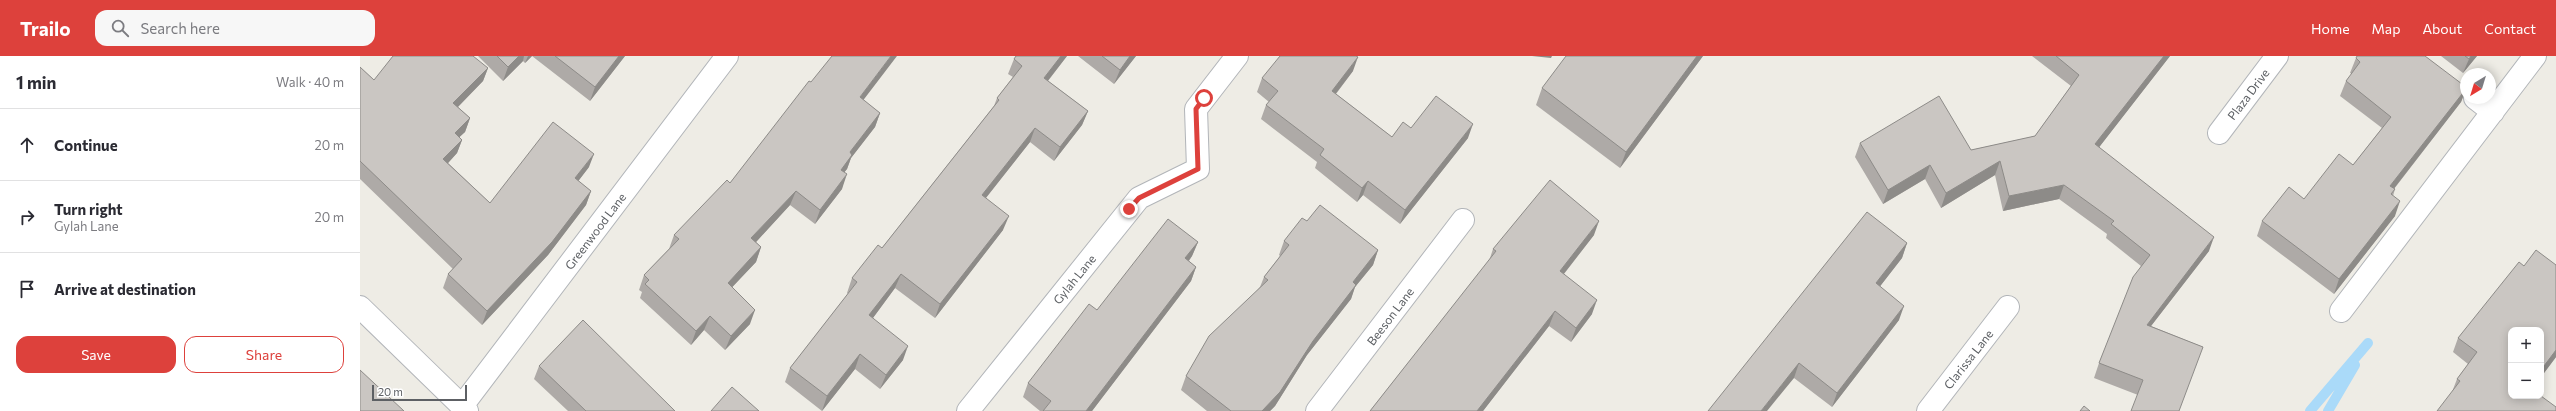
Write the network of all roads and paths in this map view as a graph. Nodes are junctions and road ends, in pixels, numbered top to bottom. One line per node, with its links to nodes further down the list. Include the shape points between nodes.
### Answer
1 (727, 56): 12 (street, Greenwood Lane)
2 (1236, 56): 13 (street, Gylah Lane, via 1196,109 1198,169 1139,198)
3 (2277, 56): 7 (street, Plaza Drive)
4 (2535, 56): 6 (street)
5 (2483, 104): 6 (street)
6 (2493, 112): 11 (street)
7 (2219, 133)
8 (1463, 220): 14 (street, Beeson Lane)
9 (2008, 306): 15 (street, Clarissa Lane)
10 (360, 308): 12 (street)
11 (2341, 311)
12 (465, 409)
13 (968, 411)
14 (1317, 411)
15 (1928, 411)

